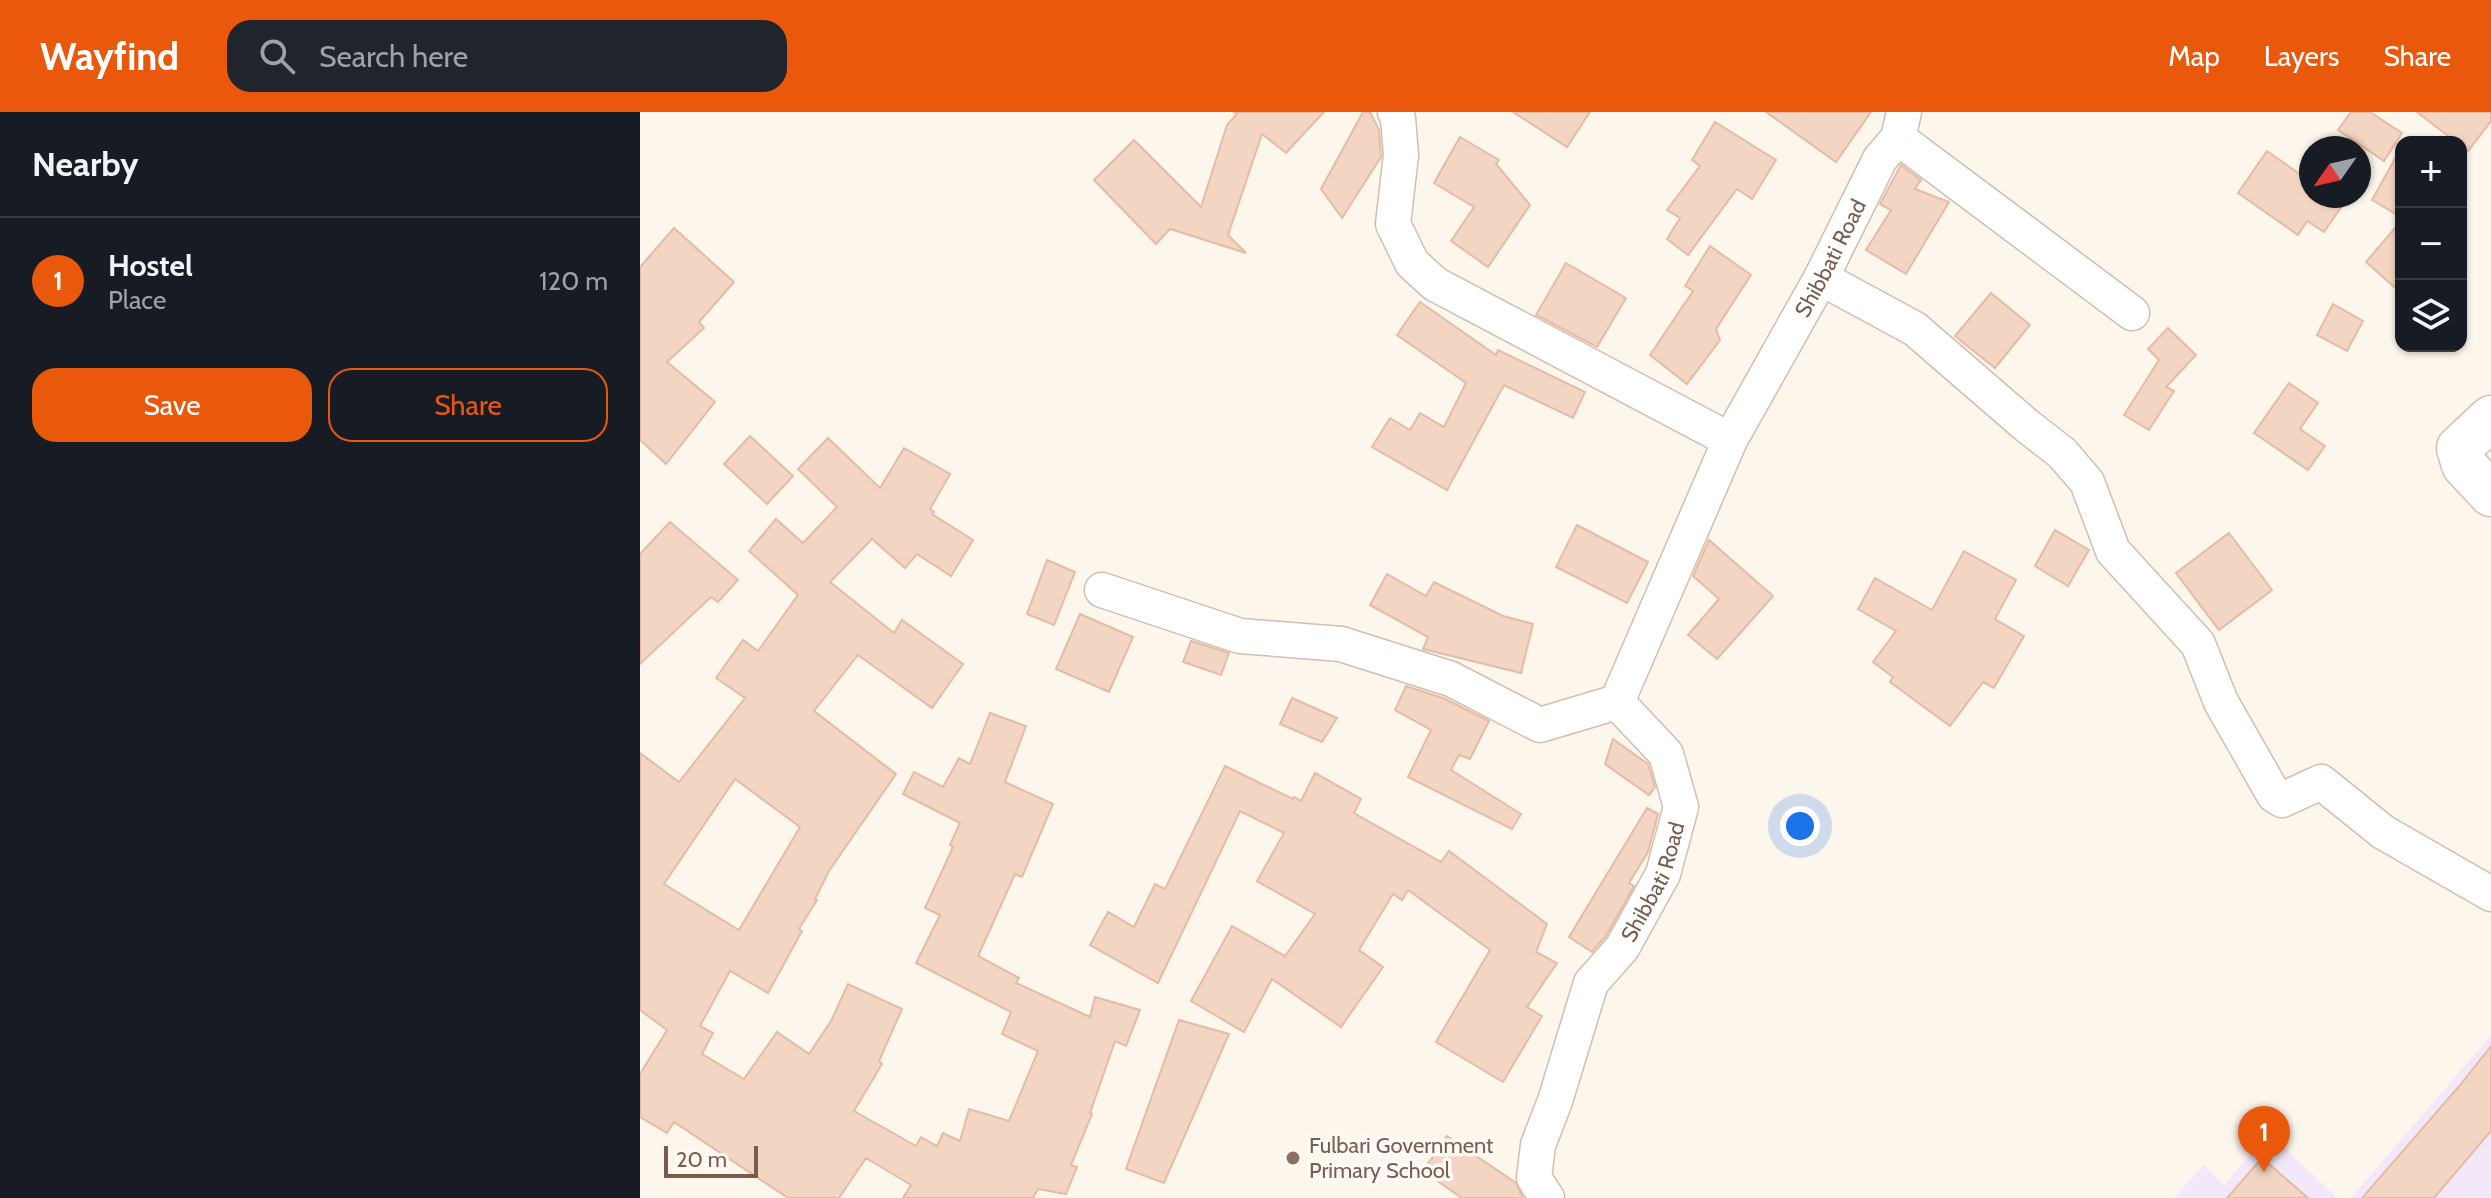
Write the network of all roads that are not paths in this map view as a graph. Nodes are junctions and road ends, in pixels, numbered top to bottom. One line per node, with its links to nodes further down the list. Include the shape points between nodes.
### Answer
1 (1395, 112): 6 (street, via 1401,155 1393,224 1412,263 1435,284)
2 (1894, 136): 3 (street, Shibbati Road); 4 (street)
3 (1821, 278): 6 (street, Shibbati Road); 10 (street, via 1915,329 2062,453 2087,482 2113,551 2198,644 2221,702 2274,795 2282,800 2321,782 2383,832)
4 (2132, 313)
5 (2491, 418): 7 (street, via 2459,448 2464,465)
6 (1730, 440): 9 (street, Shibbati Road)
7 (2491, 494)
8 (1102, 590): 9 (street, via 1240,636 1341,644 1451,679 1540,725)
9 (1617, 702): 11 (street, Shibbati Road, via 1666,754 1681,807 1663,874 1622,948 1591,983 1538,1145 1534,1178)
10 (2491, 894)
11 (1547, 1198)

